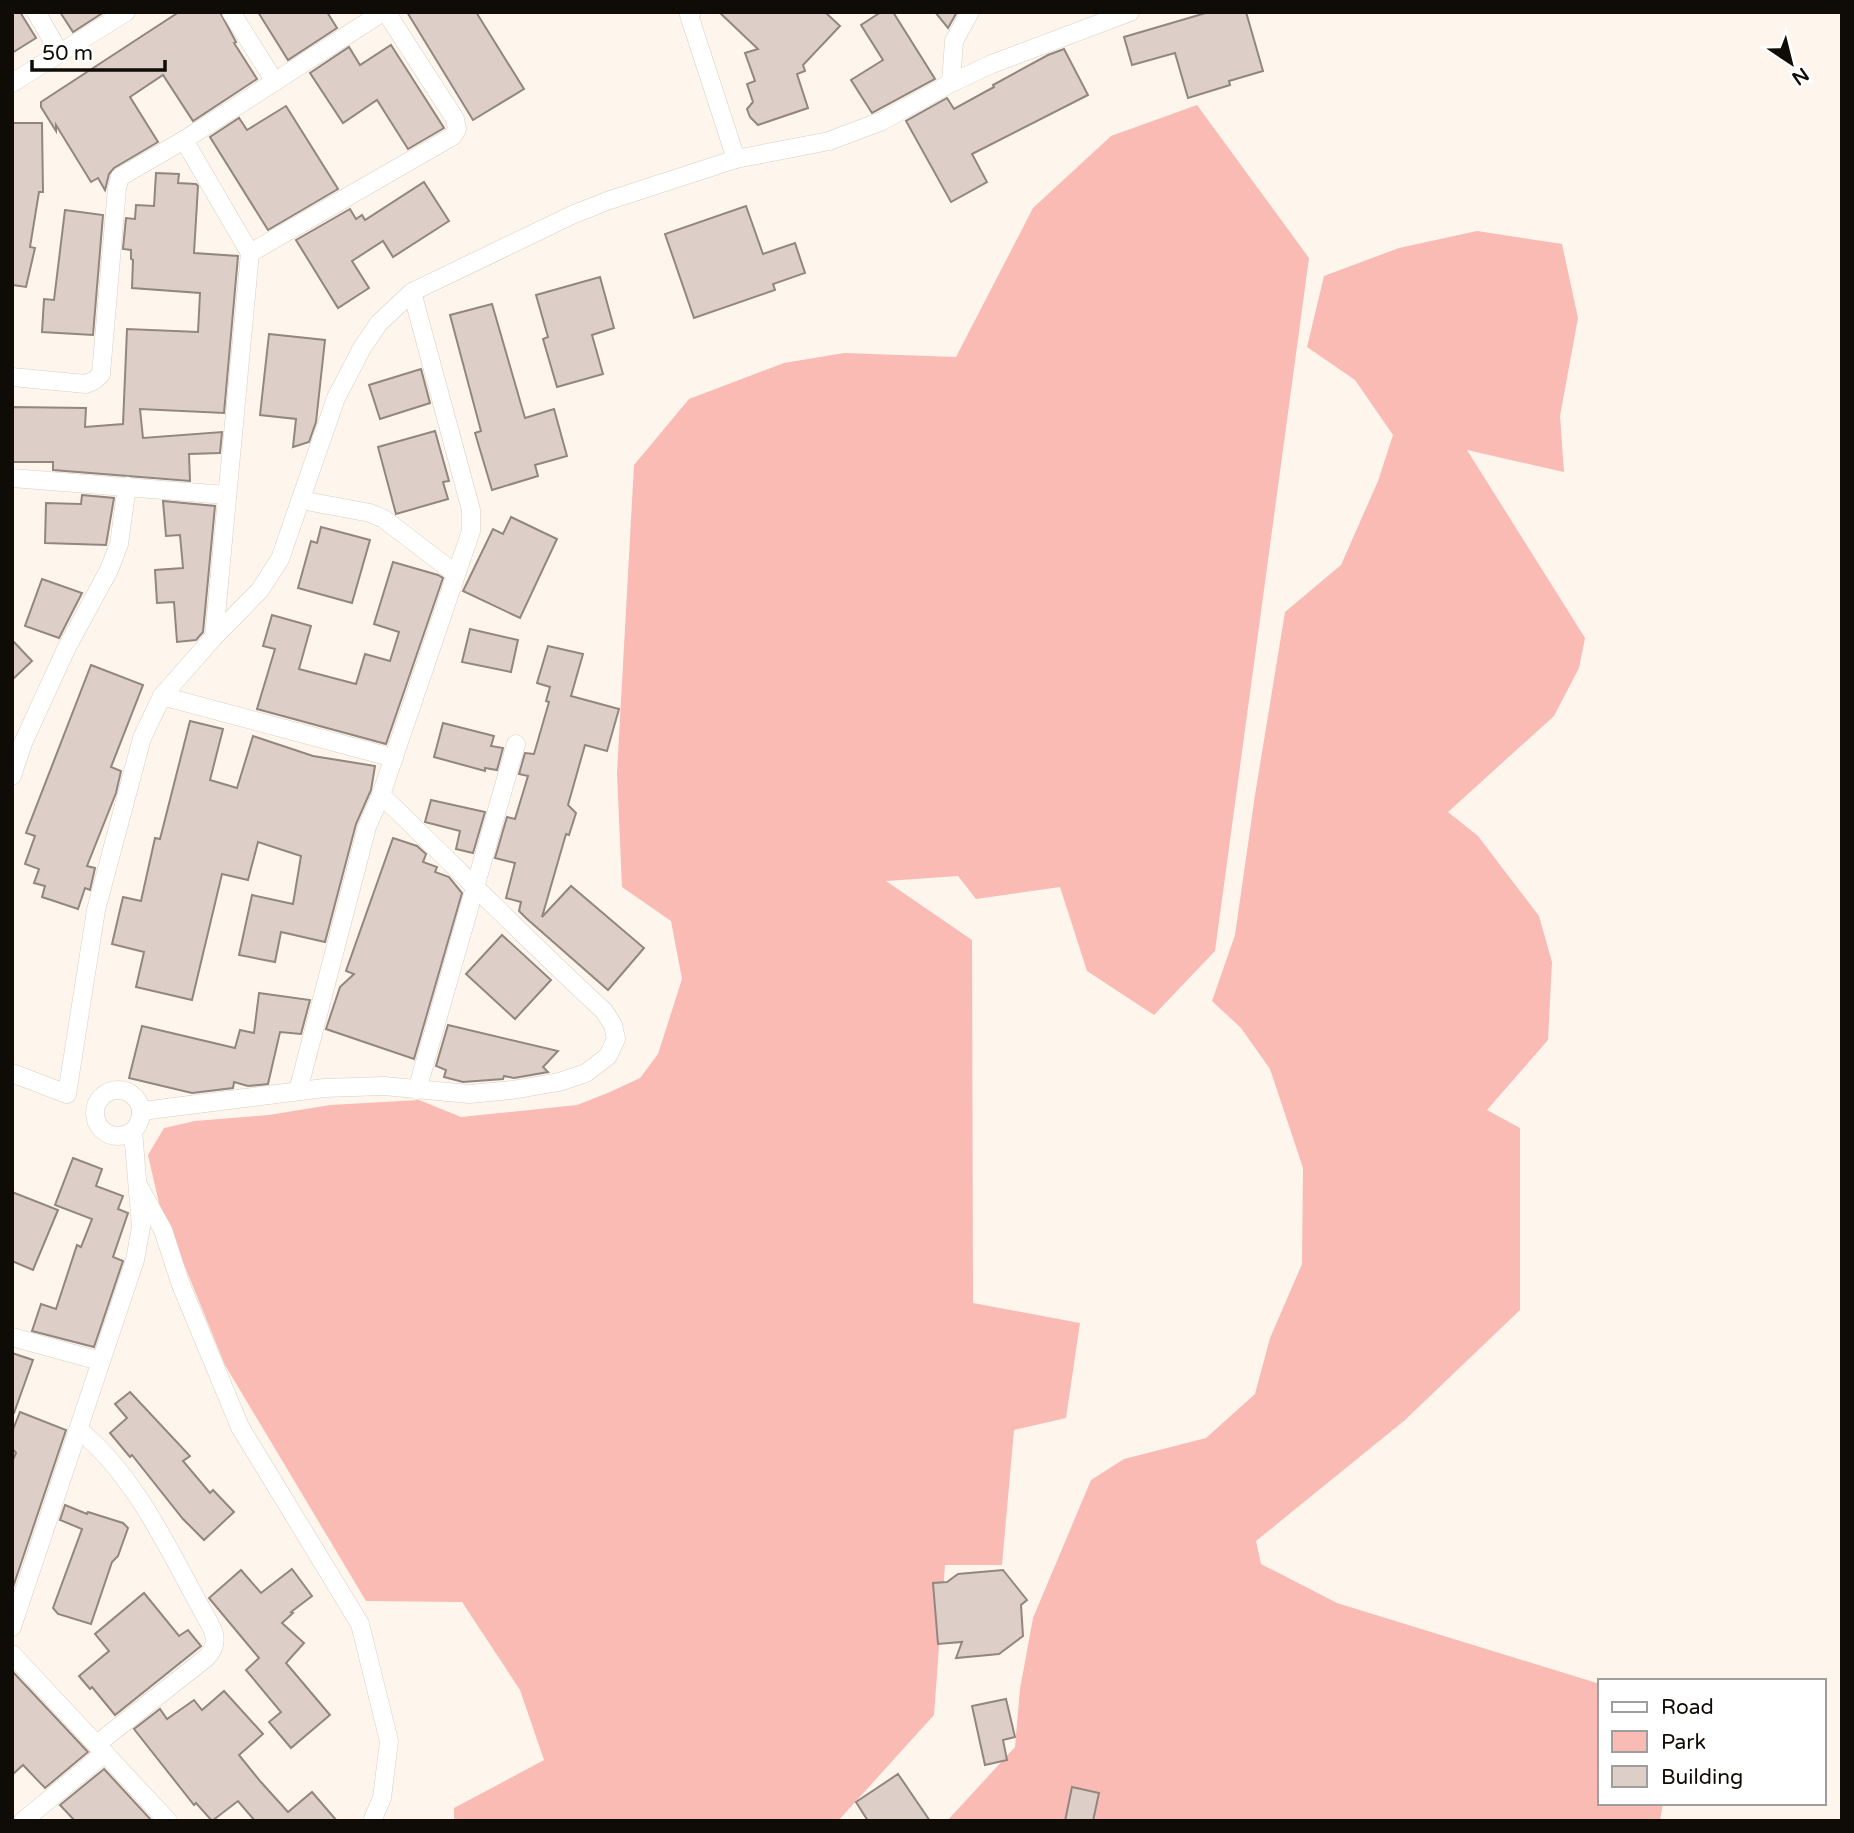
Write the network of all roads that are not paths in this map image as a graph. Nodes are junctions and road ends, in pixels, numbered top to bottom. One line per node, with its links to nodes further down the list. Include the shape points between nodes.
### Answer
1 (36, 12): 8 (street)
2 (126, 12): 8 (street)
3 (230, 12): 9 (street)
4 (384, 12): 9 (street); 14 (street, via 455,119 457,130)
5 (970, 12): 11 (street, via 954,41)
6 (1130, 12): 11 (street)
7 (690, 13): 13 (street)
8 (59, 52): 10 (street)
9 (275, 82): 12 (street)
10 (12, 83)
11 (951, 83): 13 (street, via 882,121 829,141)
12 (184, 140): 14 (street); 16 (street, via 120,177 101,374 86,384)
13 (736, 159): 15 (street, via 572,215)
14 (250, 253): 19 (street)
15 (412, 292): 20 (street, via 379,323 351,369 336,398); 21 (street, via 471,510 471,531)
16 (12, 377)
17 (12, 478): 18 (street)
18 (127, 486): 19 (street); 26 (street, via 120,544 66,649)
19 (226, 495): 22 (street)
20 (301, 500): 21 (street, via 370,513); 22 (street, via 272,574)
21 (456, 574): 25 (street)
22 (214, 637): 23 (street)
23 (162, 696): 25 (street); 32 (street, via 142,738 96,910)
24 (516, 744): 28 (street)
25 (394, 758): 27 (street)
26 (12, 776)
27 (381, 795): 28 (street); 31 (street, via 367,827)
28 (474, 885): 30 (street); 30 (street, via 604,1011 616,1039 598,1066 559,1082 469,1094)
29 (12, 1073): 32 (street)
30 (417, 1090): 31 (street, via 384,1086)
31 (298, 1091): 34 (street)
32 (67, 1094): 33 (street)
33 (95, 1106): 34 (street, via 116,1089 125,1090); 35 (street, via 96,1121 105,1132 120,1136)
34 (142, 1111): 35 (street)
35 (134, 1130): 36 (street)
36 (138, 1185): 38 (street, via 141,1227 135,1260); 45 (street, via 163,1230 240,1427 360,1624 389,1741 382,1798)
37 (12, 1337): 38 (street)
38 (100, 1361): 39 (street)
39 (79, 1430): 40 (street); 42 (street, via 114,1464 144,1506 211,1626 215,1642 206,1658)
40 (12, 1627)
41 (12, 1654): 42 (street)
42 (101, 1749): 43 (street); 44 (street)
43 (23, 1821)
44 (168, 1821)
45 (372, 1821)

